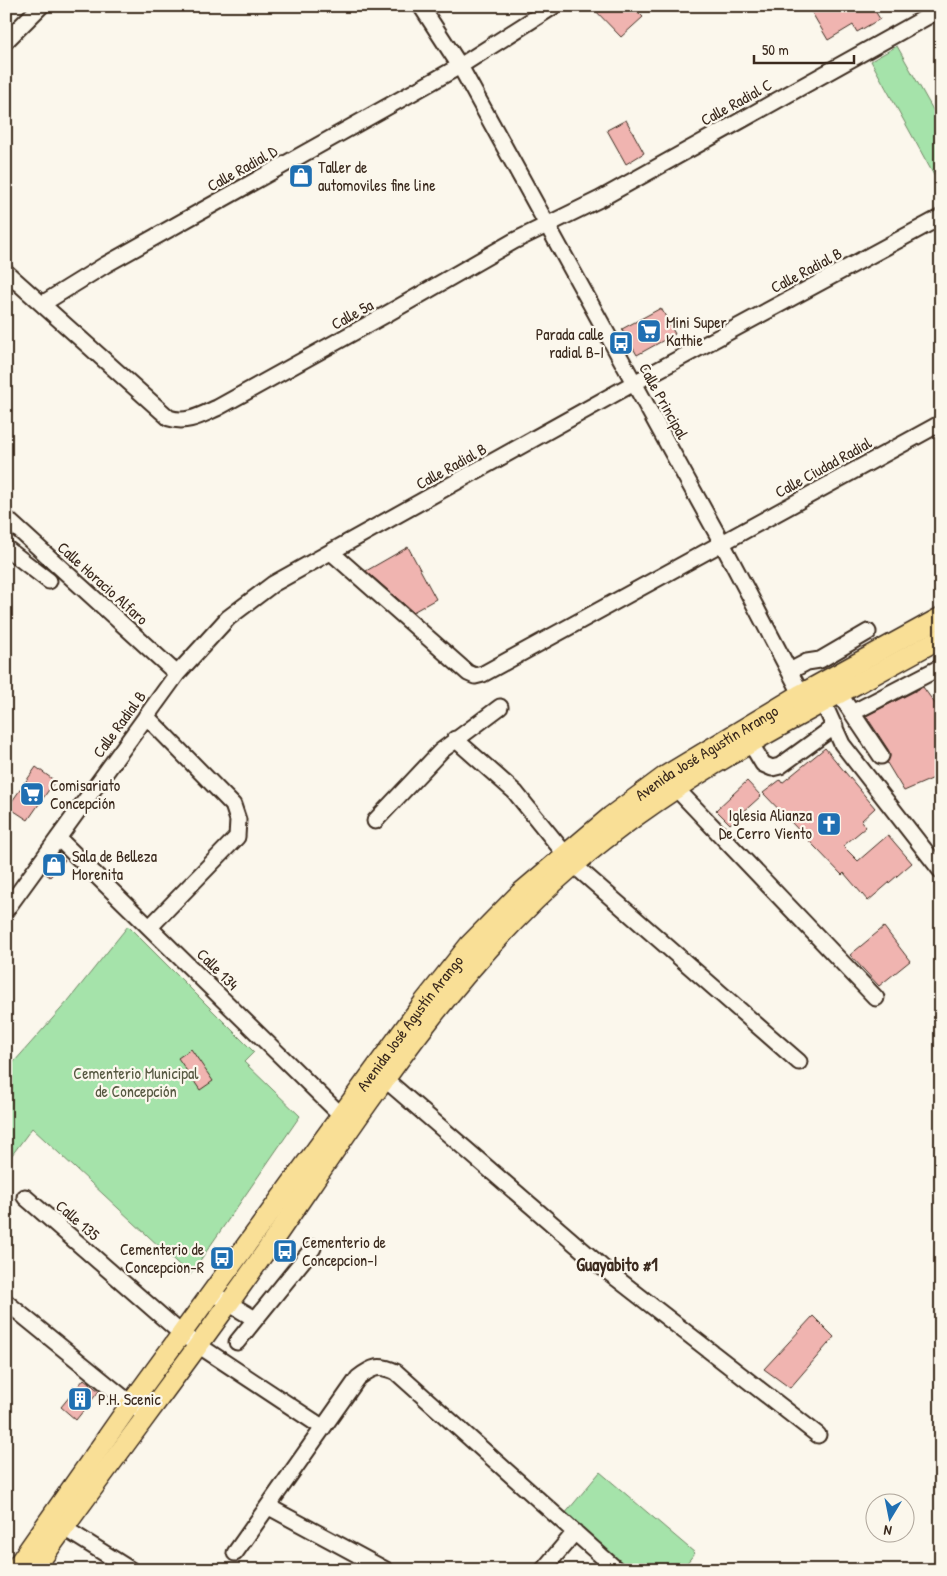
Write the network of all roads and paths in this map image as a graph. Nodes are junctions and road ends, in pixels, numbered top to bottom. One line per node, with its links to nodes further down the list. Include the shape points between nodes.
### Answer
1 (40, 6): 5 (street)
2 (421, 6): 6 (street, Calle Principal)
3 (554, 6): 6 (street, Calle Radial D)
4 (941, 8): 8 (street, Calle Radial C)
5 (6, 41)
6 (460, 66): 8 (street, Calle Principal); 10 (street, Calle Radial D, via 105,265)
7 (941, 217): 11 (street, Calle Radial B)
8 (548, 225): 10 (street, Calle 5a, via 217,408 182,421 169,418); 11 (street, Calle Principal)
9 (6, 272): 10 (street)
10 (42, 304)
11 (634, 383): 14 (street, Calle Principal); 16 (street, Calle Radial B)
12 (941, 423): 14 (street, Calle Ciudad Radial)
13 (6, 518): 17 (street, Calle Horacio Alfaro)
14 (722, 543): 16 (street, Calle Ciudad Radial, via 530,650 475,676); 26 (street, Calle Principal)
15 (6, 548): 18 (street)
16 (332, 553): 28 (street, Calle Radial B, via 273,584 228,618)
17 (47, 556): 18 (street); 28 (street, Calle Horacio Alfaro)
18 (36, 570): 19 (street)
19 (49, 581)
20 (939, 620): 21 (main road, Avenida José Agustín Arango)
21 (916, 630): 23 (street); 25 (main road, Avenida José Agustín Arango)
22 (868, 632): 24 (street)
23 (933, 643): 27 (street); 30 (main road, Avenida José Agustín Arango)
24 (843, 647): 25 (street); 26 (street)
25 (853, 665): 29 (main road, Avenida José Agustín Arango); 30 (street)
26 (790, 672): 31 (street, Calle Principal)
27 (939, 672): 34 (street)
28 (176, 674): 35 (street, Calle Radial B)
29 (830, 678): 31 (main road, Avenida José Agustín Arango); 32 (street)
30 (862, 682): 32 (main road, Avenida José Agustín Arango)
31 (802, 694): 32 (street, Calle Principal); 37 (main road, Avenida José Agustín Arango)
32 (825, 703): 34 (street); 36 (street); 37 (main road, Avenida José Agustín Arango)
33 (500, 707): 38 (street)
34 (852, 713): 39 (street)
35 (146, 716): 42 (street, Calle Radial B); 46 (street, via 233,805 238,820 236,837)
36 (835, 726): 37 (street, via 776,768 763,764); 44 (street, via 842,744)
37 (747, 737): 40 (main road, Avenida José Agustín Arango)
38 (455, 739): 41 (street); 43 (street, via 515,792)
39 (880, 756)
40 (669, 782): 43 (main road, Avenida José Agustín Arango, via 619,828); 47 (street)
41 (375, 822)
42 (58, 838): 45 (street, Calle Radial B); 46 (street, Calle 134)
43 (570, 860): 48 (street); 49 (main road, Avenida José Agustín Arango, via 481,957); 50 (main road, Avenida José Agustín Arango, via 520,893 469,945 422,1003)
44 (941, 871)
45 (6, 910)
46 (150, 927): 50 (street, Calle 134)
47 (876, 998)
48 (799, 1062)
49 (386, 1080): 50 (main road, Avenida José Agustín Arango); 63 (street, via 602,1267)
50 (347, 1120): 53 (main road, Avenida José Agustín Arango); 55 (main road, Avenida José Agustín Arango)
51 (25, 1197): 57 (street, Calle 135)
52 (312, 1248): 56 (street)
53 (213, 1293): 55 (street); 57 (main road, Avenida José Agustín Arango)
54 (6, 1302): 60 (street)
55 (229, 1303): 56 (street); 59 (main road, Avenida José Agustín Arango)
56 (255, 1319): 58 (street)
57 (184, 1335): 59 (street, Calle 135); 60 (main road, Avenida José Agustín Arango)
58 (237, 1342)
59 (200, 1345): 61 (main road, Avenida José Agustín Arango); 62 (street, Calle 135)
60 (132, 1403): 61 (street); 65 (main road, Avenida José Agustín Arango)
61 (146, 1416): 65 (main road, Avenida José Agustín Arango)
62 (322, 1427): 64 (street); 66 (street, via 358,1378 382,1365 396,1372)
63 (818, 1435)
64 (269, 1507): 67 (street); 71 (street)
65 (56, 1524): 68 (main road, Avenida José Agustín Arango); 69 (main road, Avenida José Agustín Arango); 70 (street)
66 (575, 1532): 72 (street); 73 (street)
67 (235, 1553)
68 (14, 1570)
69 (34, 1570)
70 (131, 1570)
71 (386, 1570)
72 (543, 1570)
73 (617, 1570)

